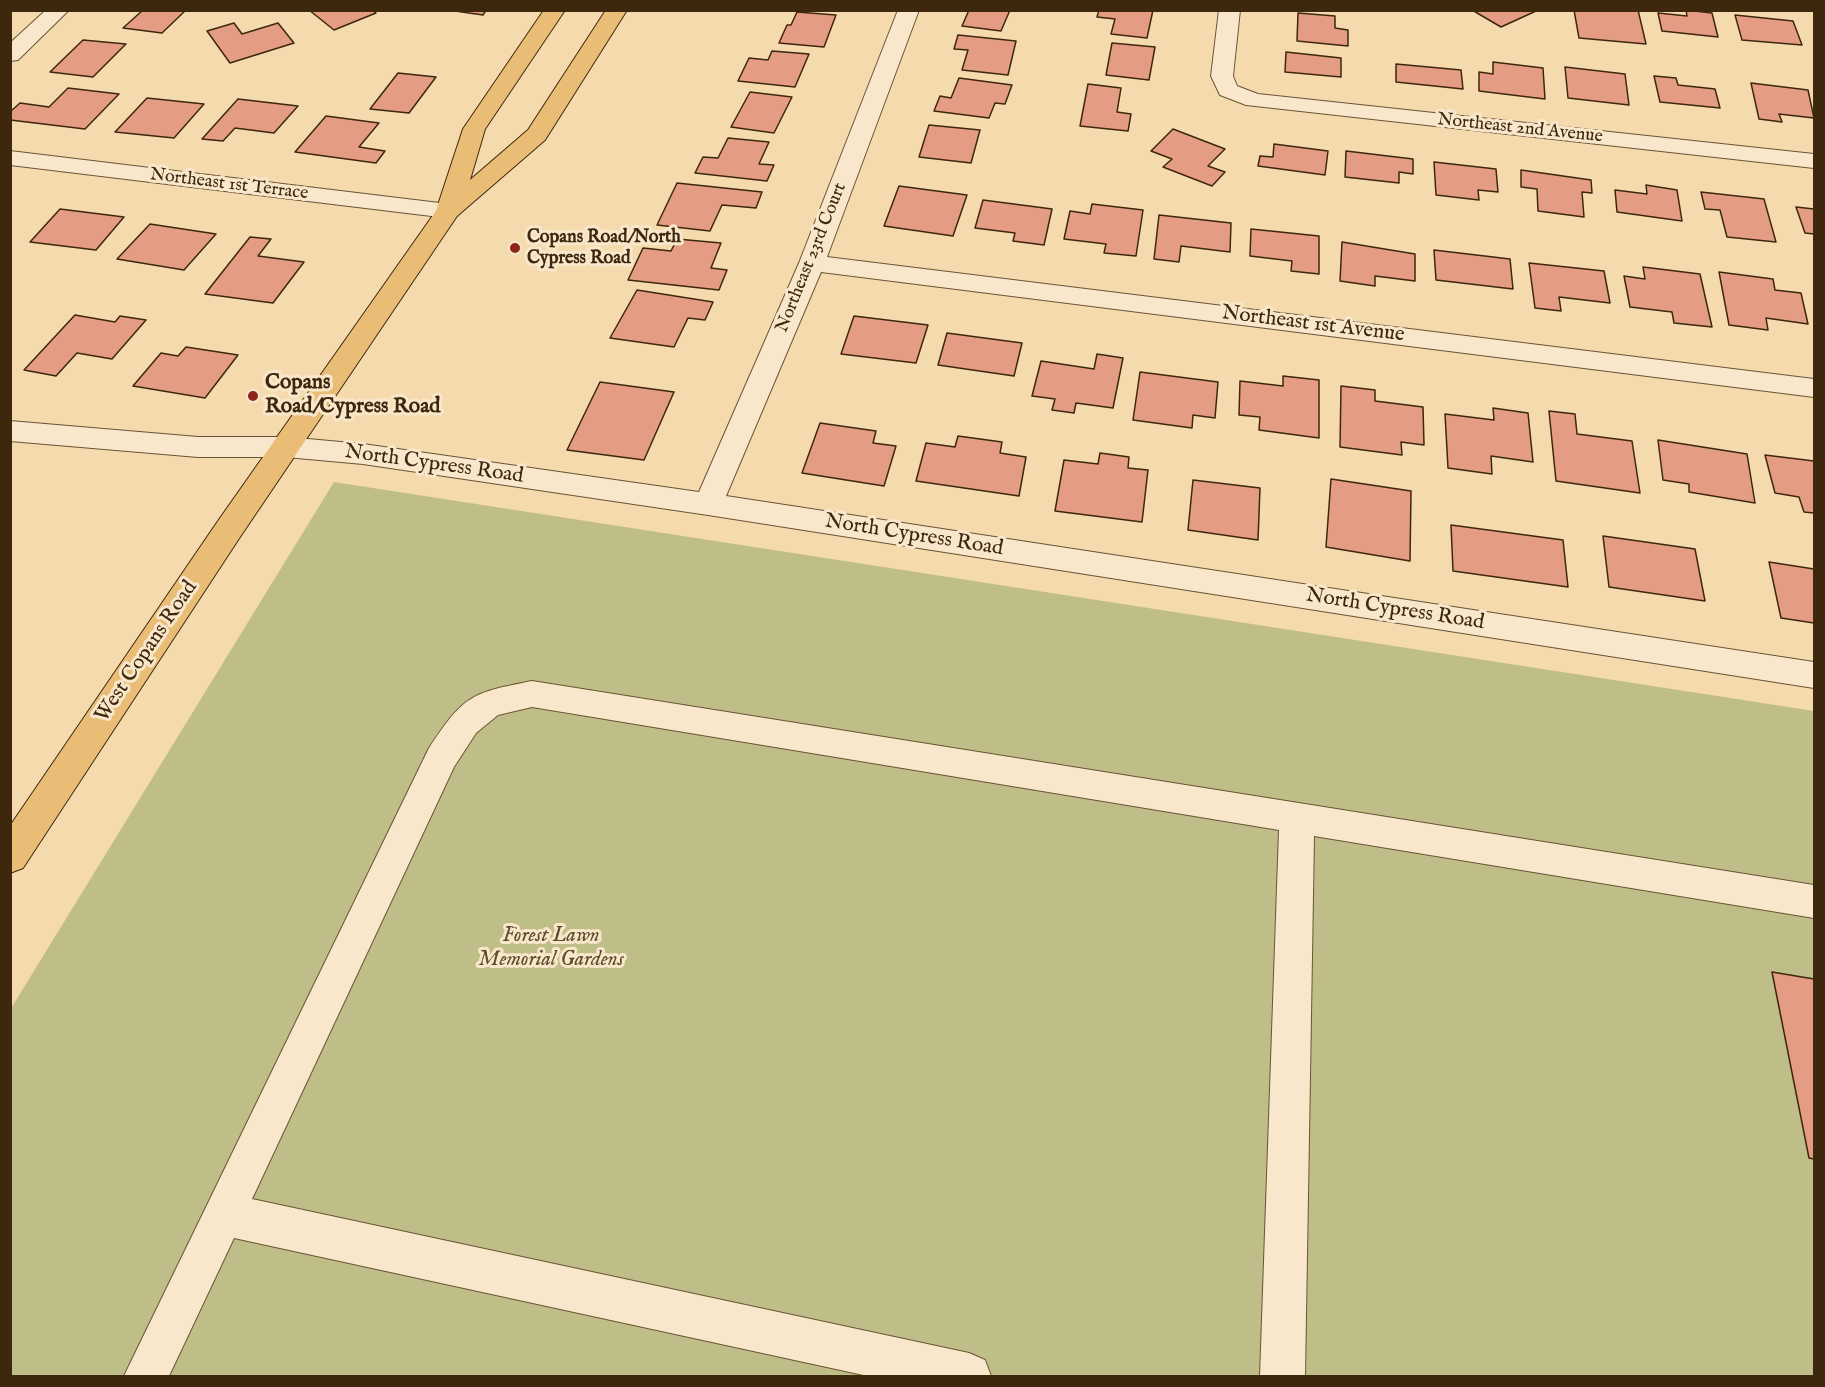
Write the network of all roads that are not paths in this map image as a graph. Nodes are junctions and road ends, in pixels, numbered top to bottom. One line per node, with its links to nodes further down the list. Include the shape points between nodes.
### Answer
1 (59, 10): 6 (street)
2 (555, 10): 9 (main road, via 474,129)
3 (617, 10): 9 (main road, via 537,135)
4 (909, 10): 10 (street, Northeast 23rd Court)
5 (1230, 10): 8 (street, Northeast 2nd Avenue, via 1222,76 1228,90 1254,100)
6 (10, 55)
7 (10, 158): 9 (street, Northeast 1st Terrace)
8 (1815, 161)
9 (448, 211): 13 (main road, West Copans Road)
10 (812, 263): 11 (street, Northeast 1st Avenue); 14 (street, Northeast 23rd Court)
11 (1815, 388)
12 (10, 431): 13 (street, North Cypress Road, via 198,447)
13 (286, 447): 14 (street, North Cypress Road, via 363,454); 17 (main road, West Copans Road)
14 (708, 504): 15 (street, North Cypress Road)
15 (1815, 675)
16 (1297, 818): 18 (street); 19 (street, via 532,694 489,703 464,723 441,758); 22 (street)
17 (11, 855)
18 (1815, 902)
19 (223, 1214): 20 (street); 21 (street)
20 (146, 1377)
21 (969, 1377)
22 (1282, 1377)

